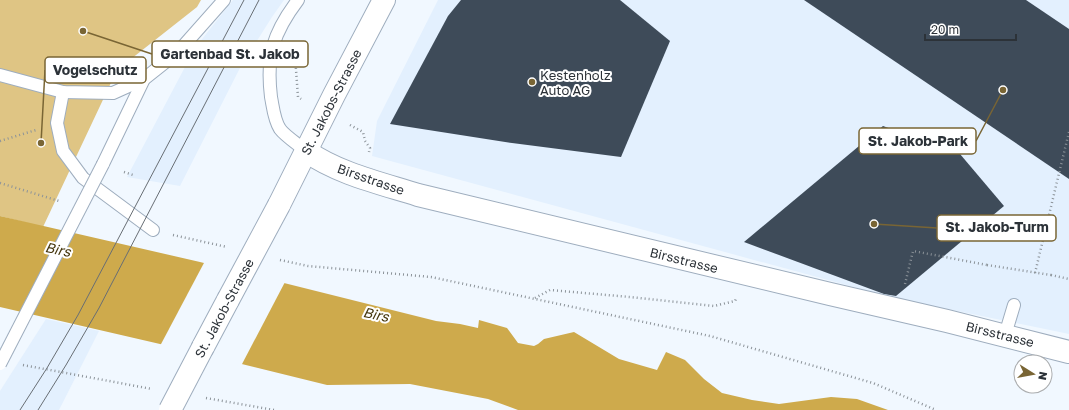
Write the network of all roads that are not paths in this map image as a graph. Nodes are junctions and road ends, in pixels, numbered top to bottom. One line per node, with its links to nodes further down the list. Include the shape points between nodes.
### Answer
1 (224, 0): 5 (lane, via 178,52)
2 (298, 0): 7 (lane, via 276,34 269,62 270,86 275,119 280,130)
3 (384, 0): 7 (street, St. Jakobs-Strasse)
4 (0, 75): 6 (lane)
5 (144, 79): 6 (lane, via 113,93); 13 (lane, bridge)
6 (63, 92): 9 (lane, via 57,123 63,151 83,178)
7 (306, 151): 8 (street, St. Jakobs-Strasse); 11 (street, Birsstrasse, via 333,167 418,195)
8 (279, 206): 14 (street, St. Jakob-Strasse, bridge)
9 (154, 230)
10 (1014, 305): 11 (lane)
11 (1005, 335): 12 (street, Birsstrasse)
12 (1069, 352)
13 (0, 364)
14 (170, 410)

